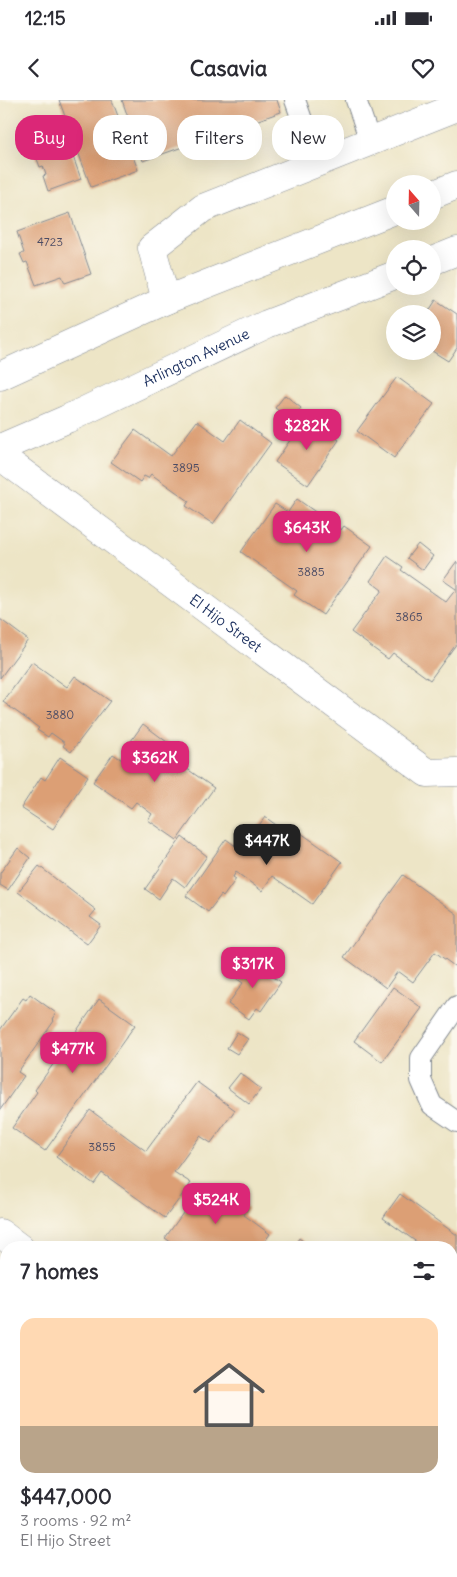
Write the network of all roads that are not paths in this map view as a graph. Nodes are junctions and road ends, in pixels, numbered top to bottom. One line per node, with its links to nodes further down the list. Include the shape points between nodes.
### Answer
1 (295, 100): 5 (lane)
2 (356, 100): 4 (lane)
3 (457, 108): 4 (street)
4 (370, 141): 5 (street)
5 (317, 162): 12 (street, via 203,208 152,248)
6 (457, 185): 7 (street)
7 (441, 191)
8 (386, 214): 12 (street)
9 (457, 251): 10 (street)
10 (441, 257)
11 (386, 278): 14 (street, Arlington Avenue, via 267,324)
12 (166, 300): 13 (street)
13 (0, 376)
14 (0, 448)
15 (0, 456): 16 (street, El Hijo Street, via 427,773)
16 (457, 772)
17 (457, 1006): 18 (lane, via 421,1058 421,1080 432,1105)
18 (457, 1122)
19 (0, 1233): 20 (street)
20 (11, 1241)

